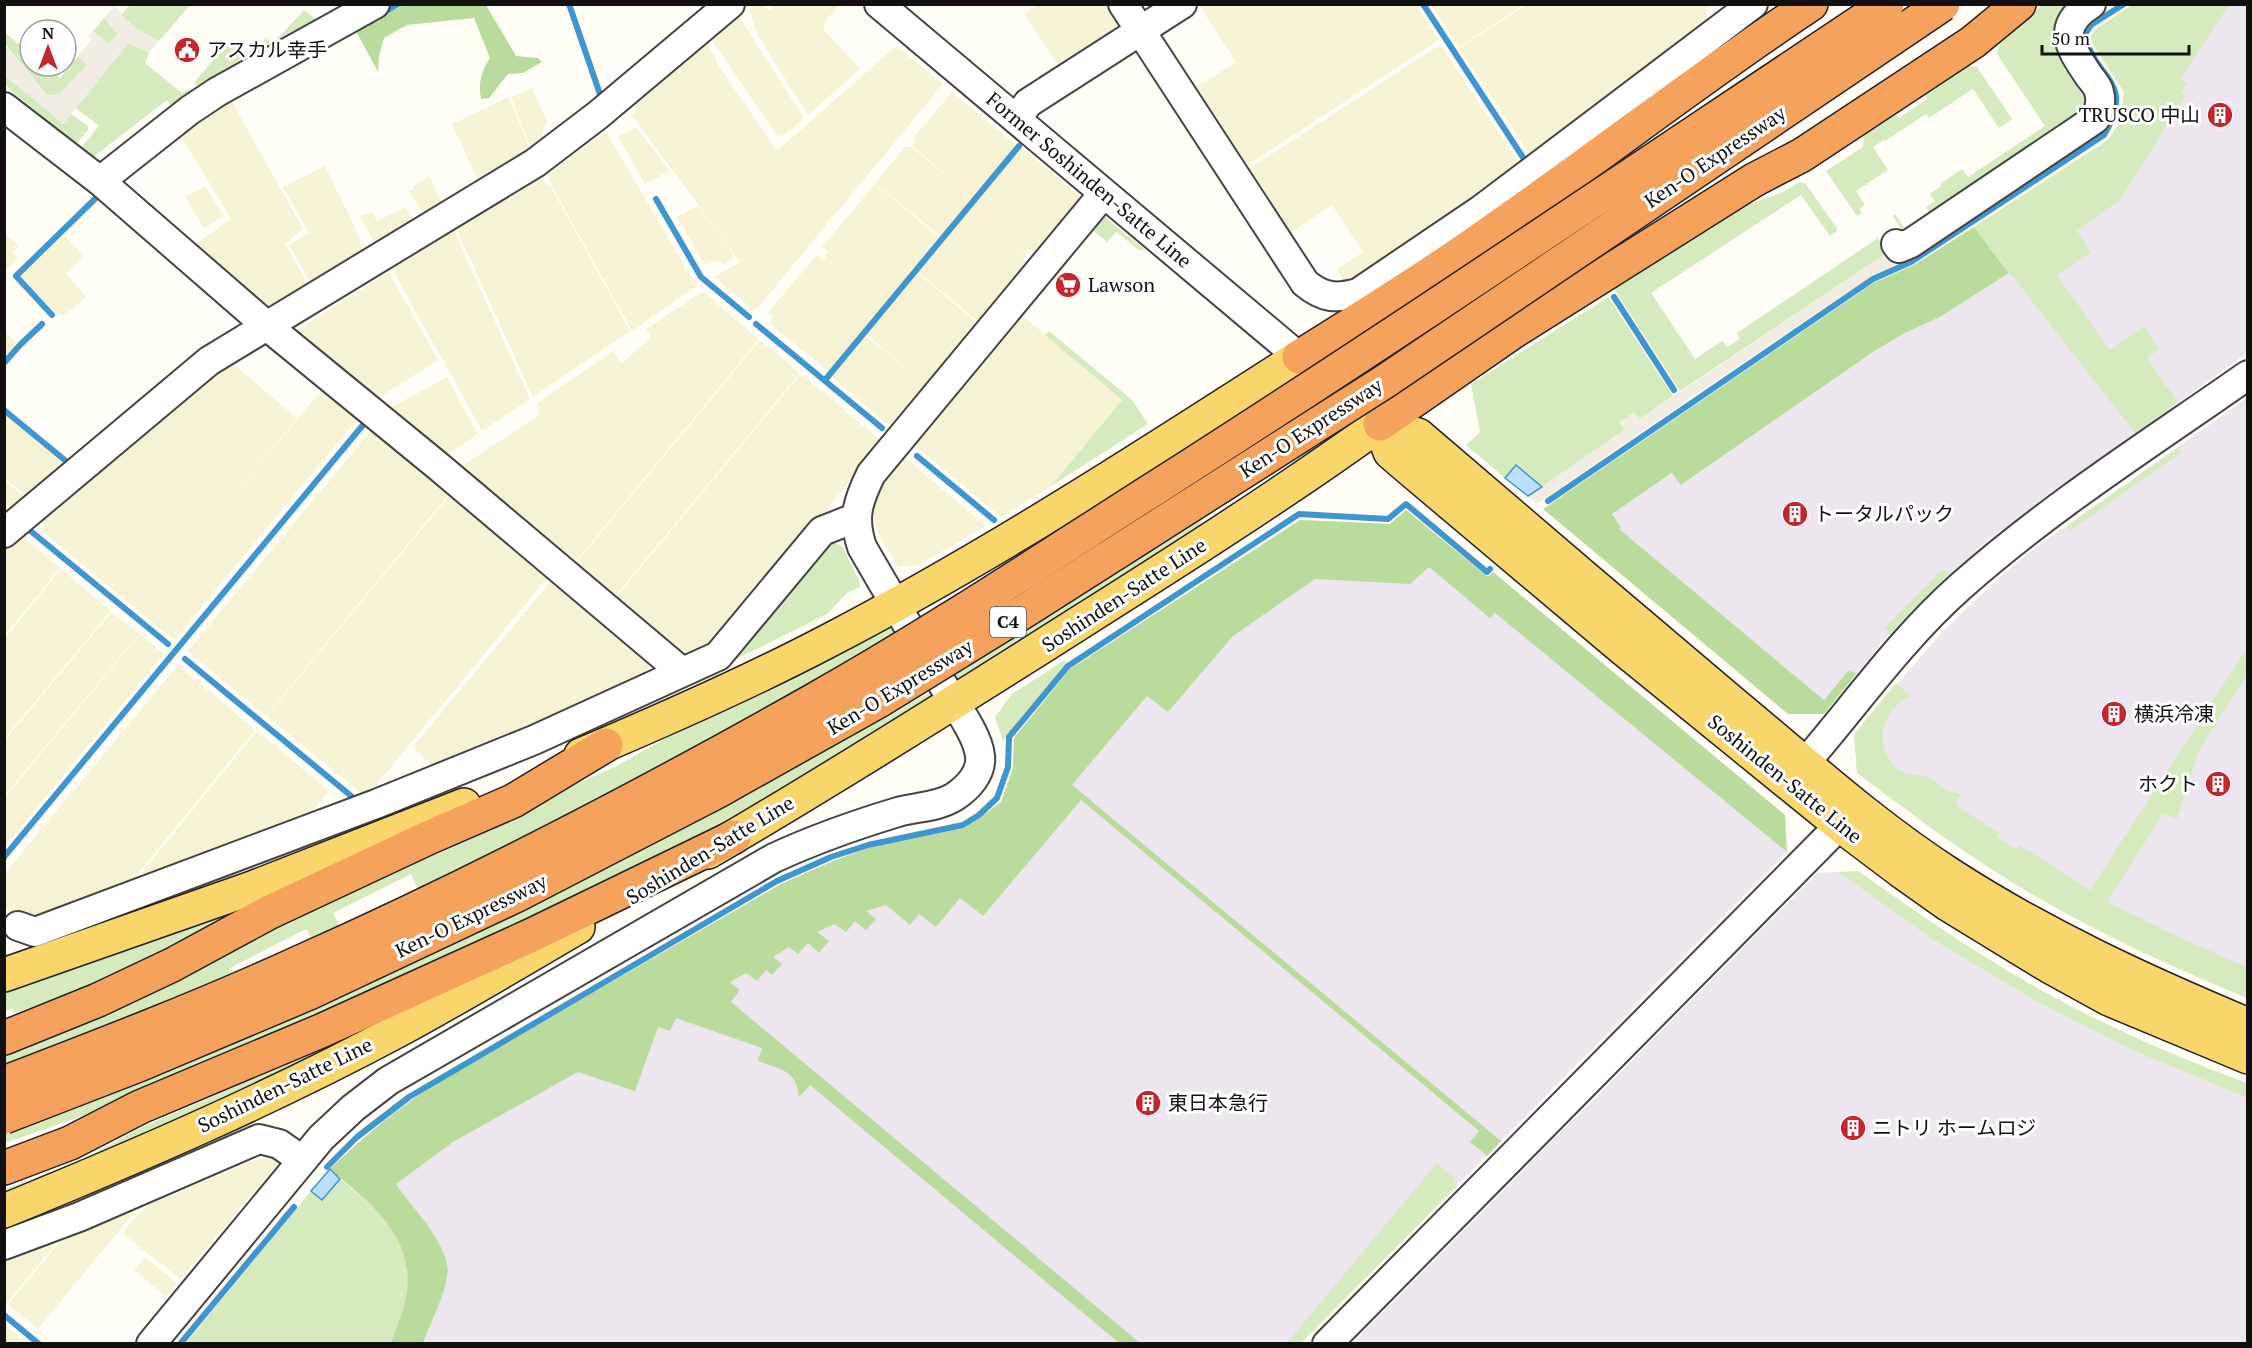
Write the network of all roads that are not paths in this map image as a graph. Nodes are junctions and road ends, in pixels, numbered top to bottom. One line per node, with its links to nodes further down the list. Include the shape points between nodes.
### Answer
1 (375, 4): 15 (street, via 217,92)
2 (730, 4): 18 (street, via 607,108 535,162)
3 (879, 4): 14 (street, Former Soshinden-Satte Line)
4 (1123, 4): 12 (street)
5 (1182, 4): 12 (street)
6 (1753, 4): 12 (street, via 1482,209 1358,292 1343,297 1317,294 1305,283)
7 (1811, 4): 19 (highway, via 1471,247)
8 (1887, 4): 38 (highway, Ken-O Expressway / C4, bridge, via 1347,366 1007,583 818,698 601,817 384,923 135,1033)
9 (1943, 4): 39 (highway, Ken-O Expressway / C4, bridge, via 1384,382 882,699 718,791 517,896 309,993)
10 (2019, 4): 21 (highway, via 1972,42 1812,149 1754,180 1513,332)
11 (2091, 4): 17 (street, via 2075,18 2068,38 2071,50 2099,90 2100,106 2095,119 1911,243 1899,248)
12 (1141, 31): 14 (street, via 1028,103)
13 (4, 106): 15 (street)
14 (1017, 119): 16 (street, Former Soshinden-Satte Line)
15 (100, 181): 18 (street)
16 (1104, 193): 19 (street, Former Soshinden-Satte Line); 23 (street, via 871,474)
17 (1896, 244)
18 (267, 326): 24 (street, via 209,361); 27 (street)
19 (1299, 357): 21 (main road, Soshinden-Satte Line); 22 (main road)
20 (2247, 375): 30 (street, via 2035,525 1960,587 1898,651)
21 (1380, 424): 25 (main road, Soshinden-Satte Line); 30 (main road, Soshinden-Satte Line, via 1418,435); 31 (main road, Soshinden-Satte Line, via 1390,452)
22 (1088, 492): 25 (main road, via 1157,463 1184,454 1199,454 1218,466 1227,493); 26 (main road)
23 (855, 518): 26 (street, via 862,547); 27 (street, via 822,531 718,656)
24 (4, 532)
25 (1211, 539): 28 (main road, Soshinden-Satte Line)
26 (895, 604): 28 (street); 29 (main road, via 765,673)
27 (682, 672): 33 (street, via 534,740 346,816 35,932)
28 (954, 703): 32 (main road, Soshinden-Satte Line); 40 (street, via 980,756 977,773 954,797 843,828 774,858 388,1081 353,1108)
29 (606, 745): 34 (main road, via 440,816 252,888); 36 (highway, via 513,801 270,912 98,1000)
30 (1805, 763): 35 (main road, Soshinden-Satte Line, via 1904,842 1987,897 2112,965)
31 (1840, 825): 37 (main road, Soshinden-Satte Line, via 1949,905 2049,966 2118,1003); 45 (street)
32 (734, 837): 41 (highway, via 344,1021 140,1107 70,1143); 42 (main road, Soshinden-Satte Line, via 398,1031 233,1112)
33 (18, 926)
34 (4, 975)
35 (2247, 1025)
36 (4, 1038)
37 (2247, 1057)
38 (4, 1083)
39 (4, 1118)
40 (302, 1160): 43 (street, via 279,1144 259,1139); 44 (street)
41 (4, 1168)
42 (4, 1211)
43 (4, 1245)
44 (151, 1344)
45 (1327, 1344)

